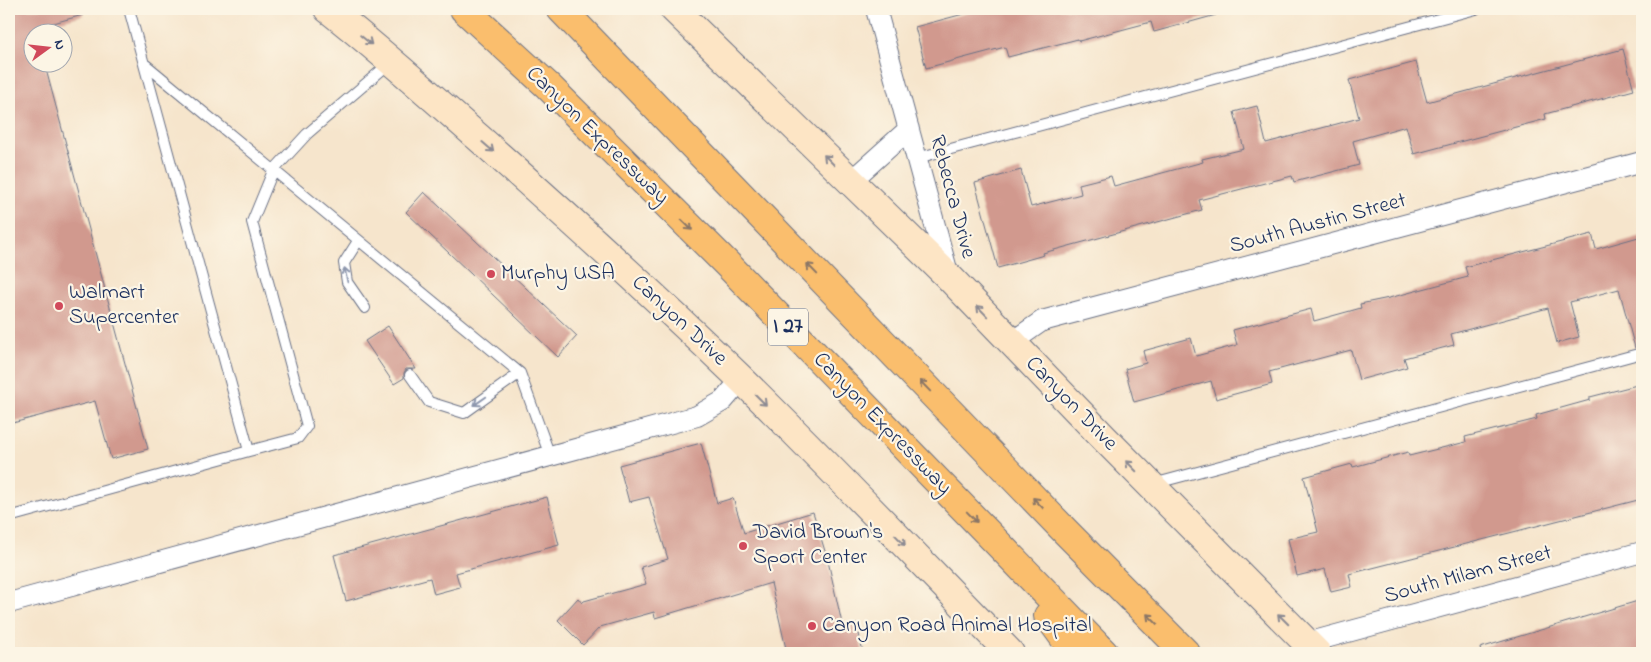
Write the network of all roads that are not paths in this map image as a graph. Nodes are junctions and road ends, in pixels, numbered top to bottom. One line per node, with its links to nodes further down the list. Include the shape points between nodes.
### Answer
1 (129, 9): 11 (lane)
2 (328, 9): 10 (main road, Canyon Drive, one-way to 10)
3 (452, 9): 9 (highway)
4 (464, 9): 9 (highway, Canyon Expressway / I 27)
5 (561, 9): 36 (highway, I 27, one-way to 5)
6 (674, 9): 16 (main road, Canyon Drive, one-way to 6)
7 (876, 9): 12 (street, Rebecca Drive)
8 (1476, 9): 13 (lane)
9 (495, 38): 29 (highway, Canyon Expressway / I 27, one-way to 29, via 548,86 731,268)
10 (392, 61): 15 (lane, via 307,134); 24 (main road, Canyon Drive, one-way to 24, via 563,213)
11 (146, 65): 15 (lane); 25 (lane)
12 (909, 129): 13 (street, Rebecca Drive); 16 (street, Rebecca Drive)
13 (917, 158): 18 (street, Rebecca Drive)
14 (1642, 162): 20 (street, South Austin Street, via 1042,322)
15 (273, 171): 17 (lane); 25 (lane, via 252,222 306,426 298,438)
16 (851, 181): 18 (main road, Canyon Drive)
17 (358, 241): 19 (lane, one-way to 17, via 347,282 344,263); 22 (lane)
18 (949, 277): 20 (main road, Canyon Drive, one-way to 18)
19 (365, 308)
20 (1012, 342): 27 (main road, Canyon Drive, one-way to 20)
21 (1642, 352): 27 (lane)
22 (520, 373): 23 (lane, one-way to 23, via 464,413 429,402); 26 (lane)
23 (410, 375)
24 (741, 380): 26 (street, via 724,401 697,416); 33 (main road, Canyon Drive, one-way to 33)
25 (249, 451): 28 (lane)
26 (550, 456): 31 (street)
27 (1150, 484): 32 (main road, Canyon Drive, one-way to 27)
28 (9, 517)
29 (995, 541): 34 (highway); 35 (highway, Canyon Expressway / I 27)
30 (1642, 552): 32 (street, South Milam Street)
31 (9, 604)
32 (1312, 648)
33 (1010, 653)
34 (1075, 653)
35 (1104, 653)
36 (1186, 653)

